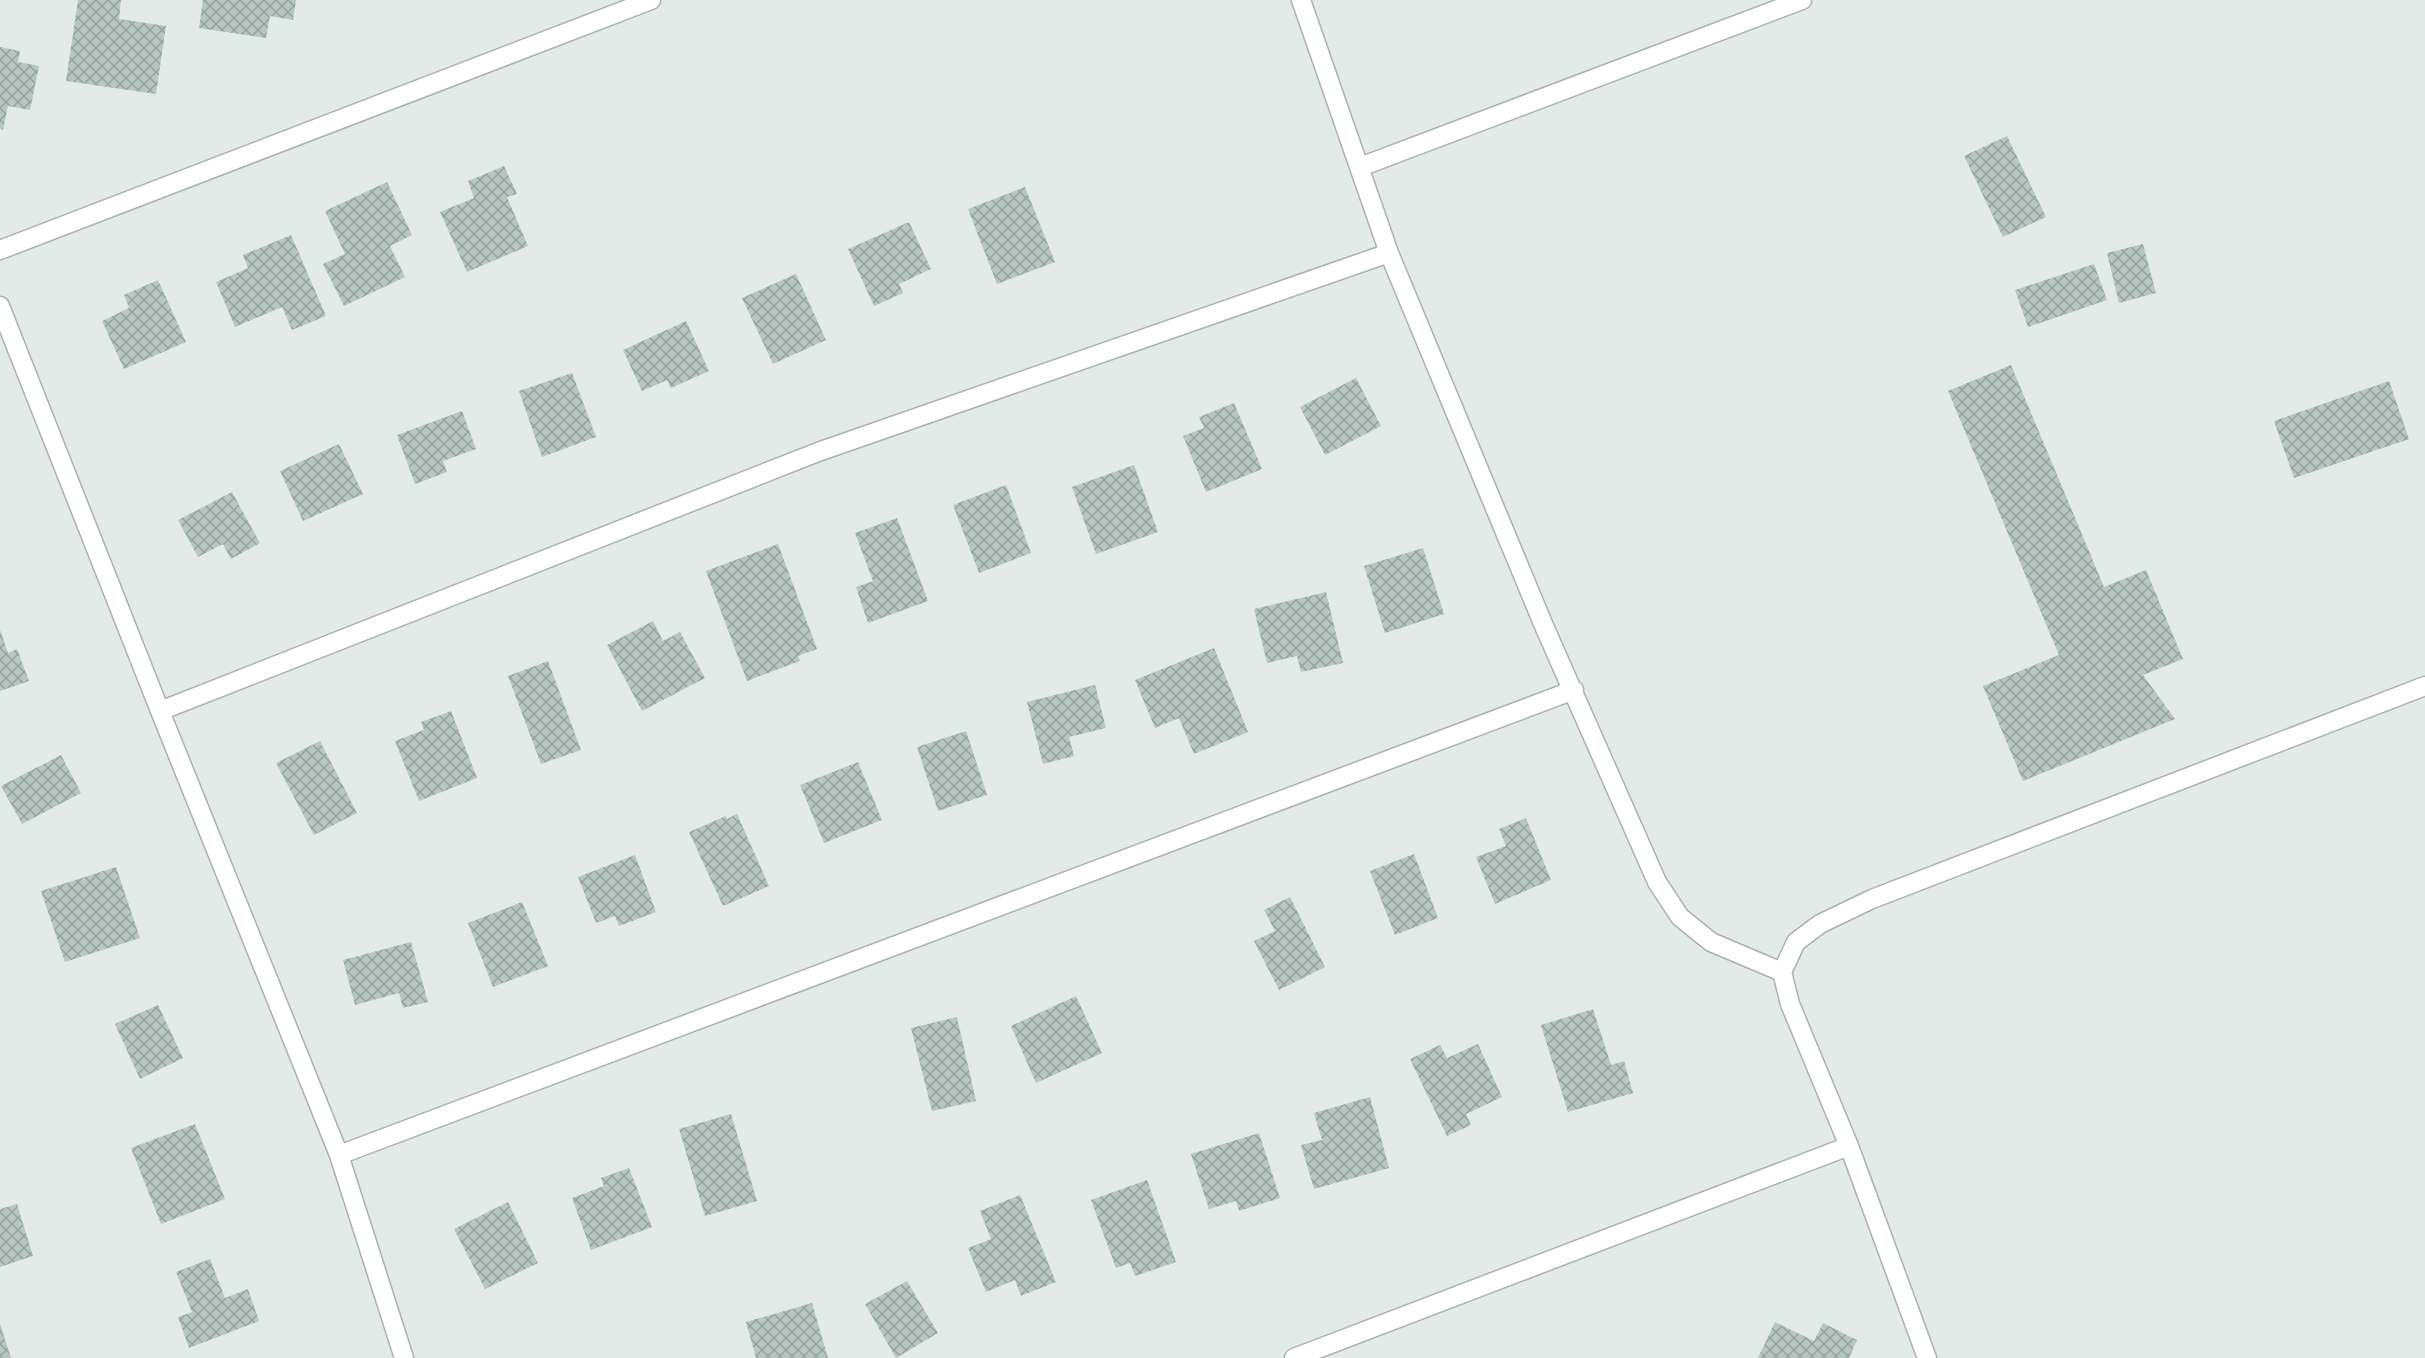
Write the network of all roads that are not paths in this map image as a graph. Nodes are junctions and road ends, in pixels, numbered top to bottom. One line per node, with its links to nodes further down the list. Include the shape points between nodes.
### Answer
1 (651, 0): 5 (street)
2 (1301, 0): 4 (street)
3 (1802, 0): 4 (street)
4 (1360, 167): 6 (street)
5 (0, 250)
6 (1389, 253): 9 (street); 10 (street, via 818,452)
7 (0, 306): 10 (street)
8 (2425, 686): 11 (street, via 1872,898 1820,924 1796,942)
9 (1574, 690): 11 (street, via 1657,882 1680,917 1712,942); 13 (street)
10 (160, 711): 13 (street)
11 (1782, 972): 12 (street, via 1790,1004)
12 (1849, 1146): 15 (street); 16 (street)
13 (339, 1155): 14 (street)
14 (404, 1358)
15 (1294, 1358)
16 (1927, 1358)

